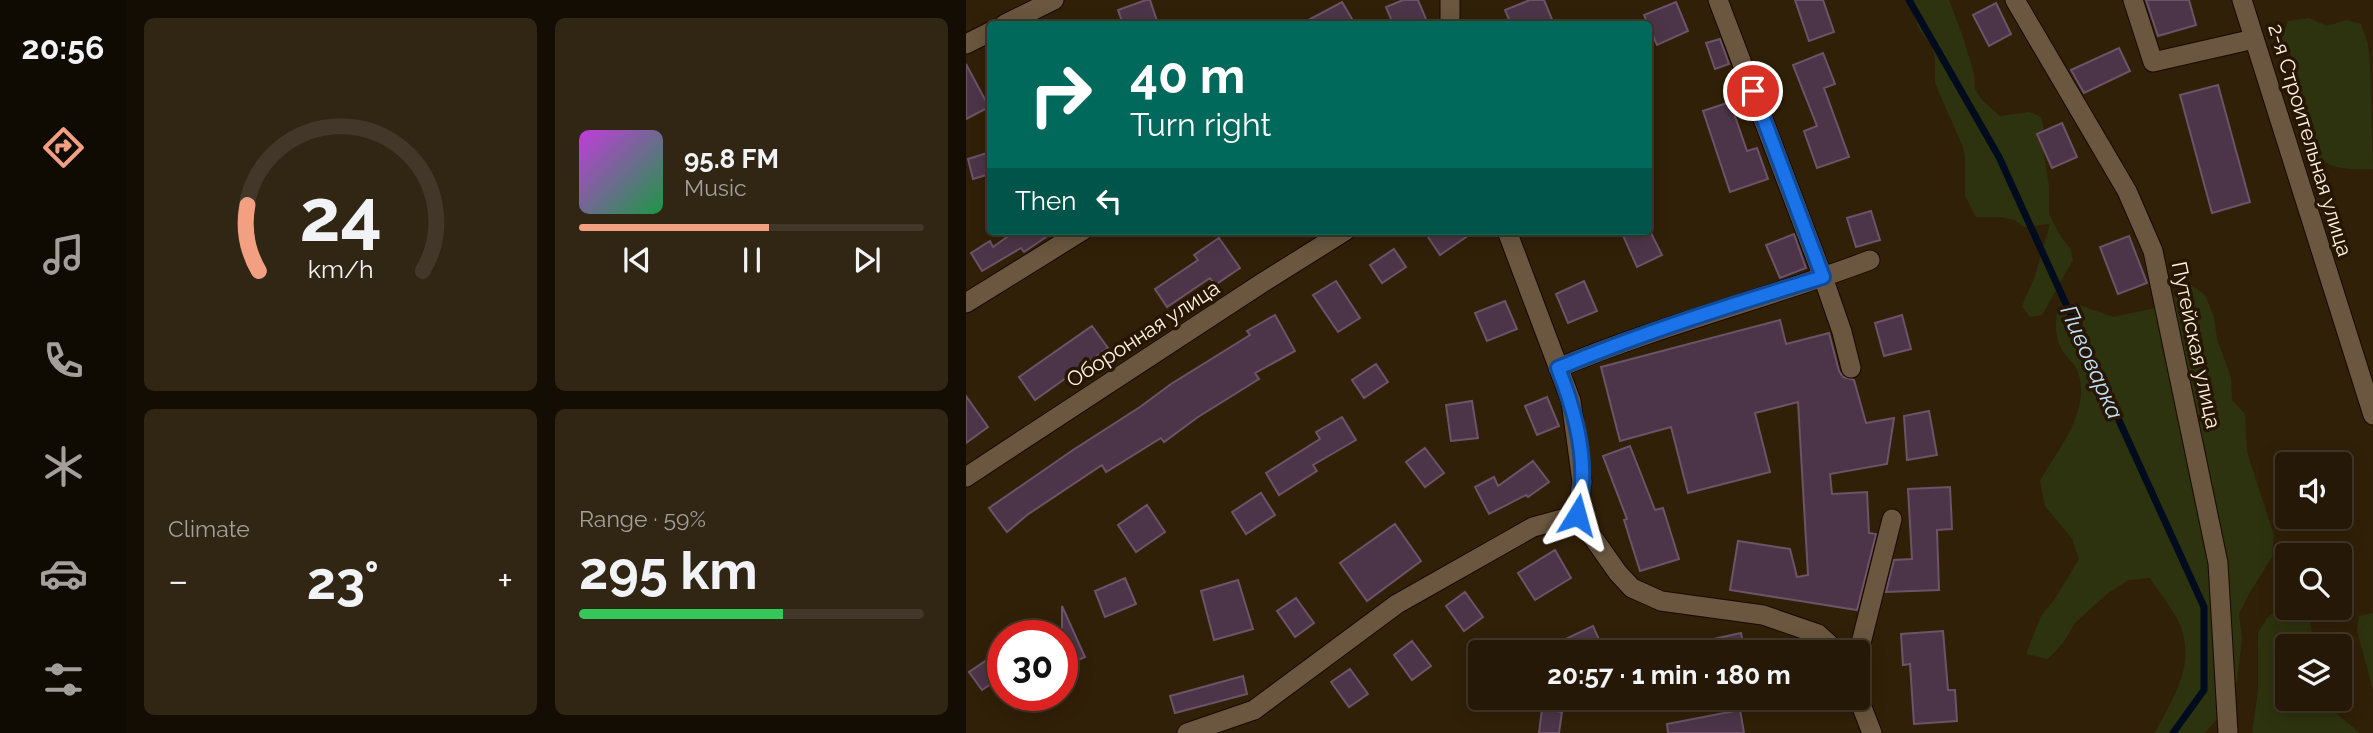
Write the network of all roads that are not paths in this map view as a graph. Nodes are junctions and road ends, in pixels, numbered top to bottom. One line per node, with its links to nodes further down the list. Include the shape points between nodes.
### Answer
1 (1054, 0): 7 (street)
2 (1450, 0): 8 (street)
3 (1718, 0): 16 (street)
4 (2015, 0): 29 (street, Путейская улица, via 2127,191 2153,251 2218,563)
5 (2133, 0): 10 (street, via 2153,62)
6 (2242, 0): 10 (street, 2-я Строительная улица)
7 (1011, 21)
8 (1450, 21)
9 (987, 34): 11 (street)
10 (2254, 38): 20 (street, 2-я Строительная улица)
11 (966, 44)
12 (1076, 235): 17 (street)
13 (1339, 235): 21 (street, Оборонная улица)
14 (1508, 235): 18 (street)
15 (1870, 260): 16 (street)
16 (1823, 277): 18 (street); 19 (street)
17 (966, 303)
18 (1558, 368): 22 (street, via 1571,401 1580,452)
19 (1852, 368)
20 (2373, 415)
21 (966, 477)
22 (1577, 515): 24 (street, via 1633,588 1661,601 1763,615); 28 (street, via 1533,527 1398,604 1254,710)
23 (1892, 519): 25 (street)
24 (1825, 640)
25 (1862, 640)
26 (1861, 710): 27 (street)
27 (1866, 732)
28 (1187, 733)
29 (2228, 733)

